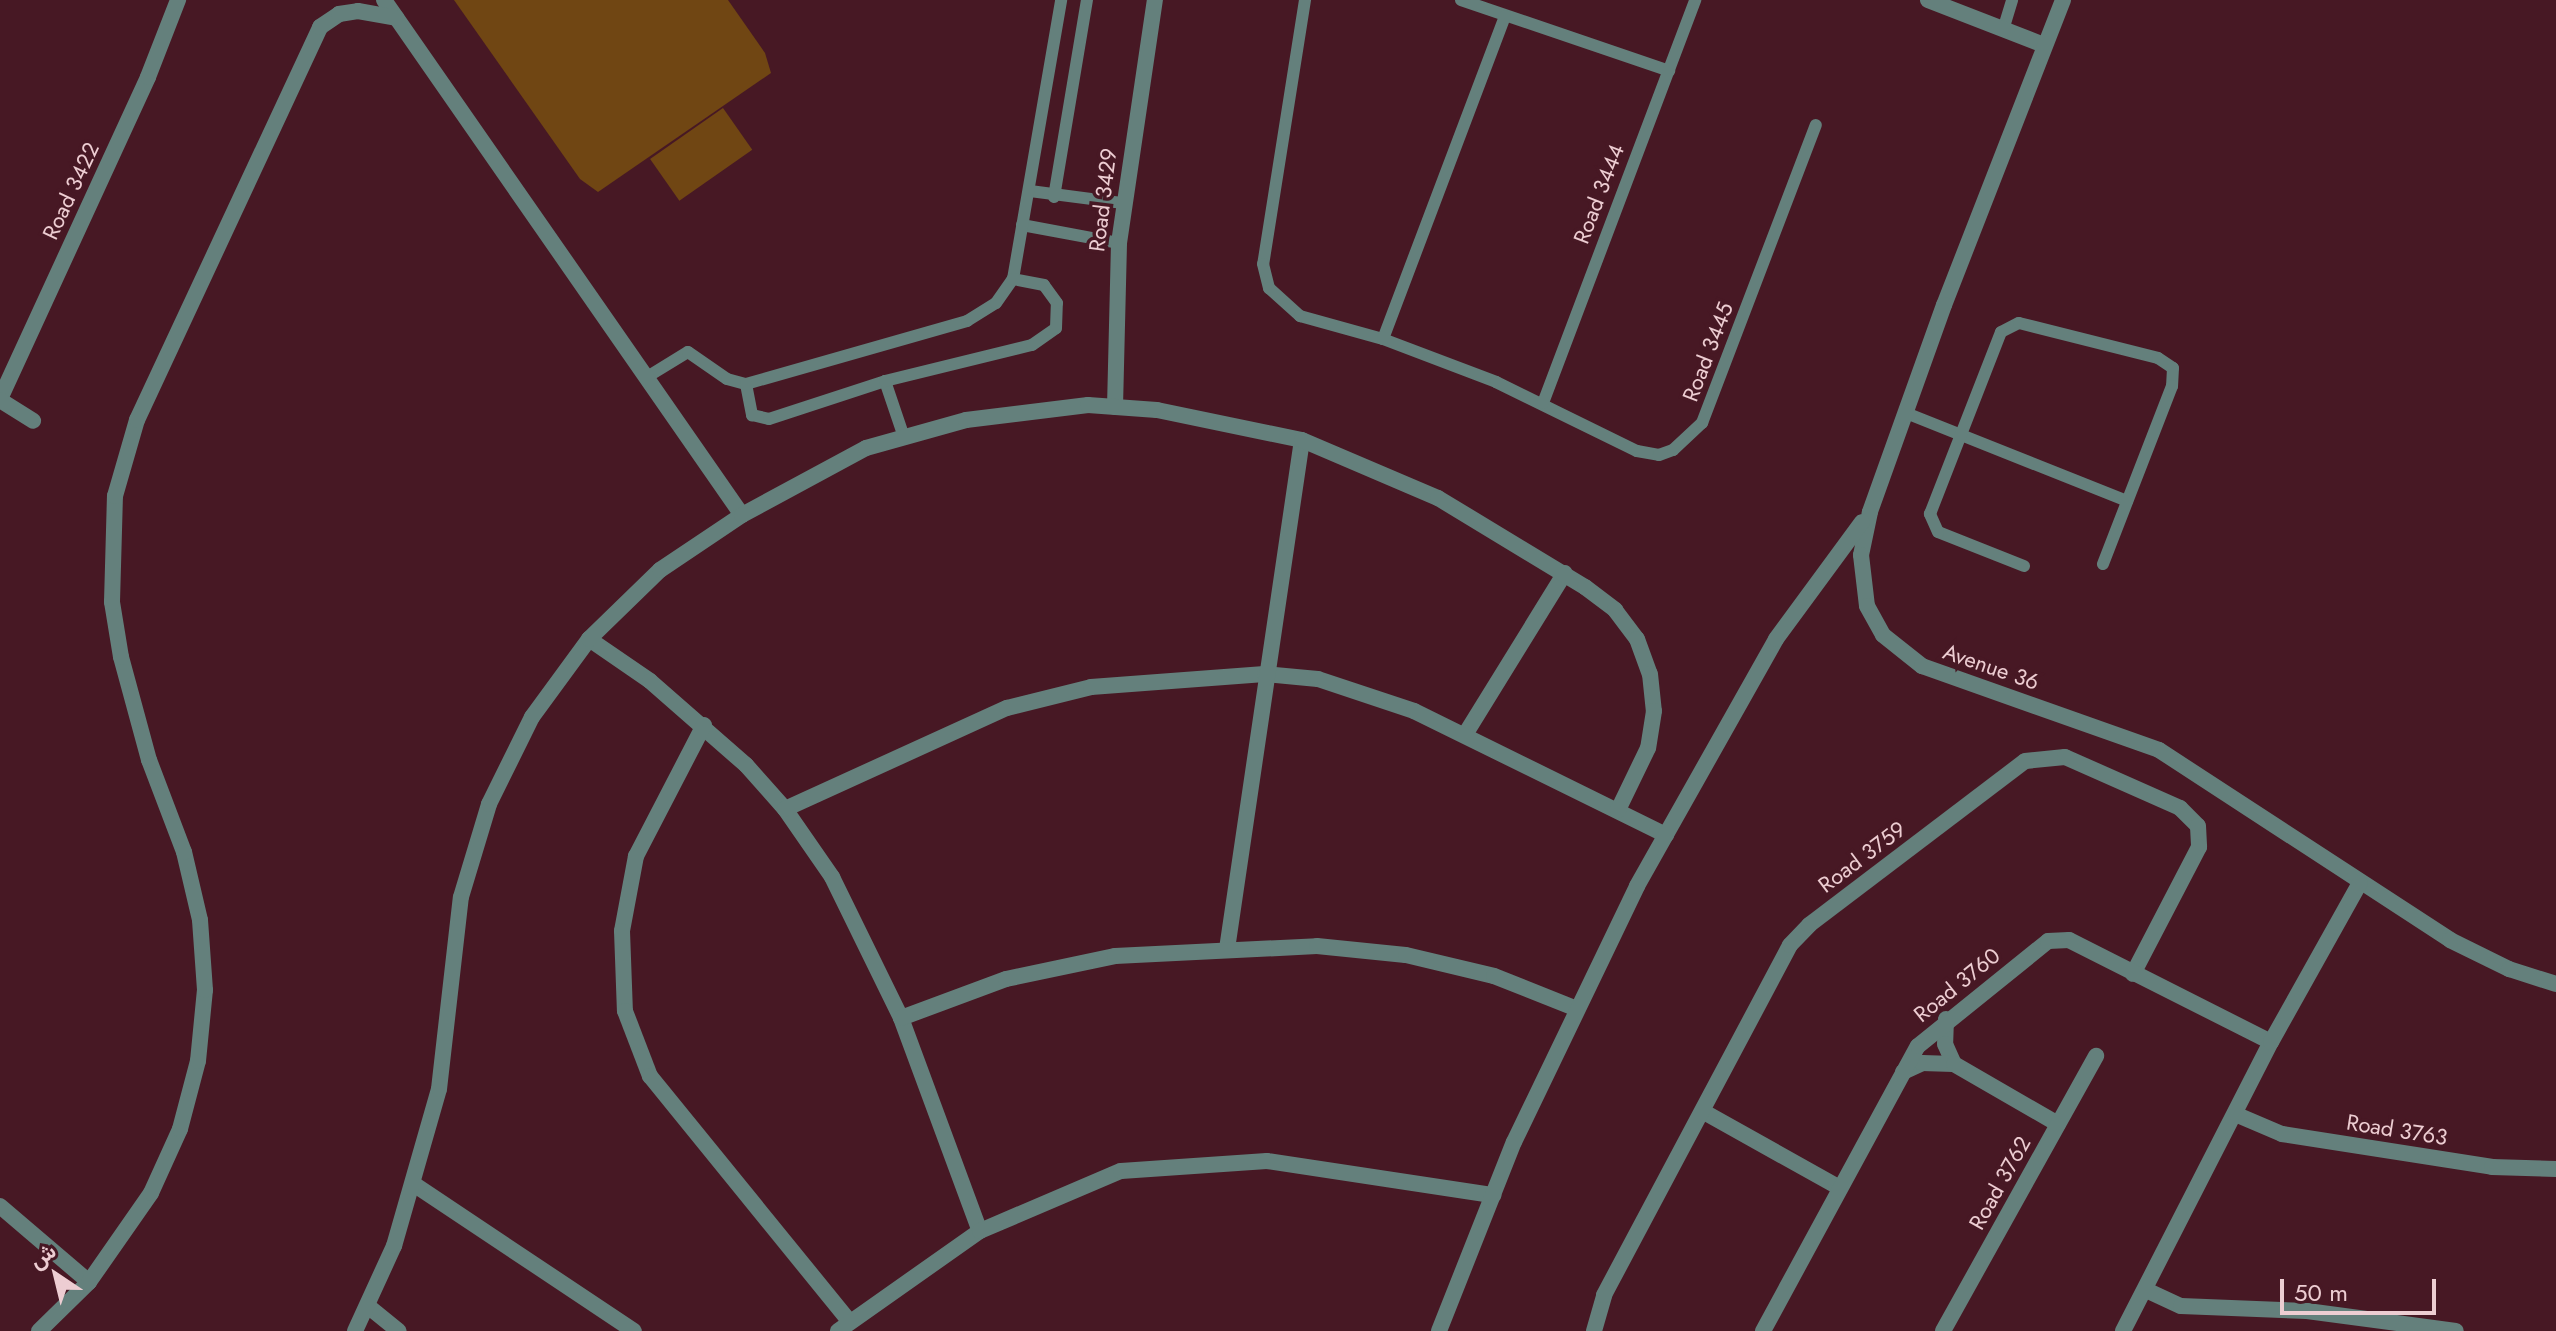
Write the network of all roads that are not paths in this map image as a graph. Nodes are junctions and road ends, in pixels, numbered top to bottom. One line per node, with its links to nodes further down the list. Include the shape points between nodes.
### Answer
1 (178, 0): 28 (street, Road 3422)
2 (384, 0): 13 (street)
3 (1061, 0): 18 (lane)
4 (1087, 0): 19 (lane)
5 (1155, 0): 20 (street, Road 3429)
6 (1305, 0): 24 (lane, Road 3445, via 1264,276 1283,305 1300,316)
7 (1461, 0): 12 (lane)
8 (1695, 0): 16 (lane, Road 3444)
9 (1928, 0): 14 (street)
10 (2012, 0): 14 (lane)
11 (2063, 0): 15 (street, Avenue 36)
12 (1505, 16): 16 (lane); 24 (lane)
13 (396, 18): 25 (street); 69 (street, via 358,11 339,14 320,27 137,420 115,496 112,602 121,657 149,760 184,852 200,920 205,990 198,1061 180,1129 151,1193)
14 (2003, 30): 15 (street)
15 (2044, 45): 31 (street, Avenue 36)
16 (1669, 71): 29 (lane, Road 3444)
17 (1816, 125): 29 (lane, Road 3445, via 1702,423 1687,440 1659,455 1637,451)
18 (1030, 191): 19 (lane); 21 (lane)
19 (1054, 197): 20 (lane)
20 (1123, 203): 22 (street, Road 3429)
21 (1022, 225): 22 (lane); 23 (lane)
22 (1119, 243): 30 (street, Road 3429)
23 (1013, 279): 26 (lane, via 1034,281 1052,294 1059,320 1045,337 1032,345); 27 (lane, via 996,303 967,321)
24 (1383, 339): 29 (lane, Road 3445)
25 (647, 377): 27 (lane, via 688,352 727,379); 38 (street)
26 (885, 381): 27 (lane, via 769,419 752,415); 33 (lane)
27 (746, 384)
28 (0, 400): 32 (street)
29 (1543, 403)
30 (1115, 407): 33 (street, via 1088,405 966,420); 35 (street, via 1157,410)
31 (1906, 413): 34 (lane); 37 (street, Avenue 36)
32 (33, 421)
33 (904, 437): 38 (street, via 866,448)
34 (1961, 439): 36 (lane); 36 (lane, via 1997,341 2009,326 2029,325 2167,361 2175,377); 40 (lane, via 1930,514 1932,524 1938,532)
35 (1302, 440): 41 (street, via 1438,498); 43 (street)
36 (2127, 501): 39 (lane)
37 (1870, 512): 48 (street, via 1776,639); 49 (street, Avenue 36, via 1861,555 1864,594 1883,635 1907,656 1940,674 2159,750)
38 (742, 515): 42 (street, via 660,570)
39 (2103, 564)
40 (2024, 566)
41 (1565, 573): 45 (street); 47 (street, via 1615,610 1637,639 1650,674 1654,711 1648,748)
42 (589, 639): 44 (street); 64 (street, via 532,717 489,804 461,897 439,1089)
43 (1265, 674): 45 (street, via 1362,690); 46 (street, via 1091,687 1007,708); 50 (street)
44 (704, 725): 46 (street); 72 (street, via 636,856 622,931 625,1011 650,1076)
45 (1466, 733): 47 (street)
46 (785, 809): 54 (street, via 832,877)
47 (1618, 810): 48 (street)
48 (1666, 835): 53 (street)
49 (2360, 883): 52 (street, Avenue 36, via 2484,957); 56 (street)
50 (1227, 949): 53 (street, via 1317,946 1406,955 1494,976); 54 (street, via 1115,956 1037,973)
51 (2133, 974): 55 (street, Road 3760, via 2057,939); 56 (street, Road 3760); 60 (street, Road 3759, via 2199,847 2198,826 2180,808 2073,761 2035,757 1797,936)
52 (2556, 984)
53 (1577, 1009): 66 (street)
54 (901, 1018): 68 (street)
55 (1946, 1019): 58 (street, via 1945,1044); 59 (street, Road 3760, via 1926,1035)
56 (2271, 1042): 61 (street)
57 (2096, 1056): 62 (street, Road 3762)
58 (1954, 1064): 59 (street, via 1922,1063); 62 (street)
59 (1903, 1072): 65 (street, Road 3760)
60 (1704, 1112): 65 (street); 79 (street, Road 3759, via 1604,1295)
61 (2235, 1114): 63 (street, Road 3763, via 2282,1134 2492,1167); 70 (street)
62 (2058, 1124): 81 (street, Road 3762)
63 (2556, 1169)
64 (415, 1185): 71 (street); 77 (street)
65 (1838, 1187): 80 (street, Road 3760)
66 (1493, 1195): 68 (street, via 1267,1161 1121,1171); 78 (street)
67 (0, 1206): 69 (street)
68 (980, 1231): 72 (street)
69 (89, 1282): 74 (street)
70 (2146, 1290): 73 (street, via 2181,1306 2307,1311); 82 (street)
71 (369, 1307): 75 (street); 76 (street)
72 (844, 1327)
73 (2448, 1330)
74 (39, 1331)
75 (355, 1331)
76 (399, 1331)
77 (634, 1331)
78 (1439, 1331)
79 (1594, 1331)
80 (1763, 1331)
81 (1943, 1331)
82 (2123, 1331)

